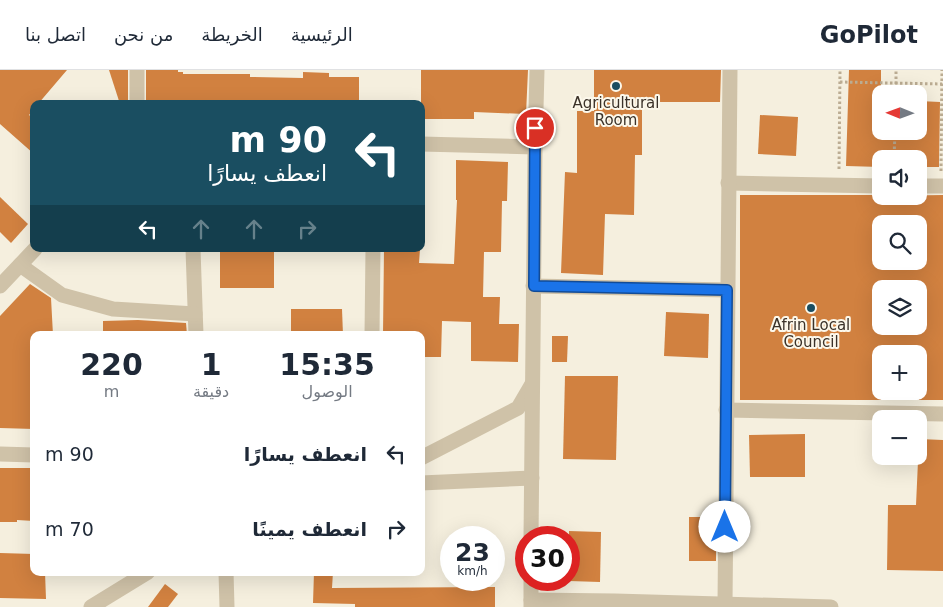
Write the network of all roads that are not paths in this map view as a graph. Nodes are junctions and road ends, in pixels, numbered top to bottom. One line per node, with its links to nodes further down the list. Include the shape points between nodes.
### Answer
1 (138, 70): 4 (street)
2 (536, 70): 6 (street)
3 (730, 70): 7 (street)
4 (137, 100)
5 (425, 144): 6 (street)
6 (535, 147): 16 (street)
7 (728, 183): 8 (street); 17 (street)
8 (872, 186)
9 (927, 186): 10 (street)
10 (942, 186)
11 (32, 252): 14 (street)
12 (193, 252): 18 (street)
13 (372, 252): 20 (street)
14 (20, 265): 15 (street); 18 (street, via 62,296 113,309)
15 (0, 286)
16 (534, 286): 17 (street); 21 (street)
17 (727, 290): 22 (street)
18 (195, 314): 19 (street)
19 (196, 331)
20 (372, 331)
21 (533, 383): 26 (street, via 518,408); 27 (street)
22 (726, 410): 23 (street); 34 (street)
23 (943, 414)
24 (0, 454): 25 (street)
25 (30, 455)
26 (425, 456)
27 (532, 478): 28 (street); 29 (street)
28 (425, 483)
29 (531, 526)
30 (141, 576): 36 (street)
31 (226, 576): 37 (street)
32 (531, 591): 33 (street)
33 (531, 604): 34 (street, via 615,601)
34 (725, 604): 35 (street)
35 (743, 606): 38 (street)
36 (91, 607)
37 (227, 607)
38 (831, 607)

